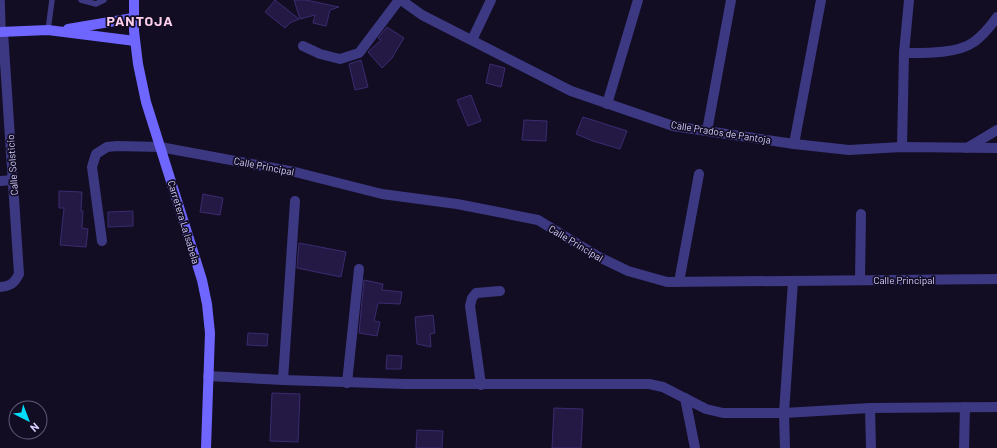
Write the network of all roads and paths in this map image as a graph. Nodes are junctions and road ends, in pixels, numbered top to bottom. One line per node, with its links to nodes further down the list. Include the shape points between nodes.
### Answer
1 (2, 0): 15 (lane)
2 (52, 0): 14 (lane)
3 (81, 0): 4 (lane, via 96,4)
4 (104, 0)
5 (134, 0): 13 (main road, Carretera La Isabela)
6 (400, 0): 16 (street, Calle Prados de Pantoja, via 422,15); 18 (street, via 359,53 340,59)
7 (491, 0): 16 (street)
8 (638, 0): 20 (street)
9 (731, 0): 22 (street)
10 (821, 0): 23 (street)
11 (909, 0): 19 (street)
12 (997, 17): 19 (street, via 972,43 957,49 934,53)
13 (133, 18): 14 (main road); 17 (main road, Carretera La Isabela)
14 (53, 30): 15 (main road); 17 (main road)
15 (2, 32): 29 (street, Calle Solsticio)
16 (472, 40): 20 (street, Calle Prados de Pantoja, via 571,92)
17 (135, 41): 24 (main road, Carretera La Isabela, via 146,102)
18 (303, 46)
19 (904, 53): 25 (street)
20 (607, 104): 22 (street, Calle Prados de Pantoja, via 673,126)
21 (997, 130): 26 (street)
22 (707, 131): 23 (street, Calle Prados de Pantoja)
23 (794, 144): 25 (street, Calle Prados de Pantoja, via 849,150)
24 (160, 147): 33 (street, Calle Principal, via 108,147 96,154 92,167); 38 (street, Calle Principal, via 295,172 382,194 457,204 538,220 599,257 628,271 667,282); 41 (main road, Carretera La Isabela, via 202,280 210,333)
25 (902, 147): 26 (street, Calle Prados de Pantoja)
26 (967, 148): 27 (street, Calle Prados de Pantoja)
27 (997, 148)
28 (699, 174): 38 (street)
29 (13, 180): 30 (street); 39 (street, Calle Solsticio, via 19,274 15,282)
30 (0, 181)
31 (295, 201): 42 (street)
32 (861, 214): 36 (street)
33 (102, 241)
34 (359, 269): 43 (street)
35 (997, 279): 36 (street, Calle Principal)
36 (860, 280): 37 (street, Calle Principal)
37 (793, 281): 38 (street, Calle Principal); 49 (street)
38 (679, 282)
39 (0, 287)
40 (500, 291): 44 (street, via 476,292 470,306)
41 (208, 376): 42 (street); 50 (main road, Carretera La Isabela)
42 (283, 380): 43 (street)
43 (347, 383): 44 (street)
44 (481, 385): 45 (street, via 649,384 663,387)
45 (684, 398): 49 (street, via 723,414); 51 (street)
46 (965, 407): 47 (street); 48 (street); 54 (street)
47 (997, 407)
48 (870, 408): 49 (street); 53 (street)
49 (784, 413): 52 (street)
50 (206, 448)
51 (695, 448)
52 (785, 448)
53 (871, 448)
54 (964, 448)

